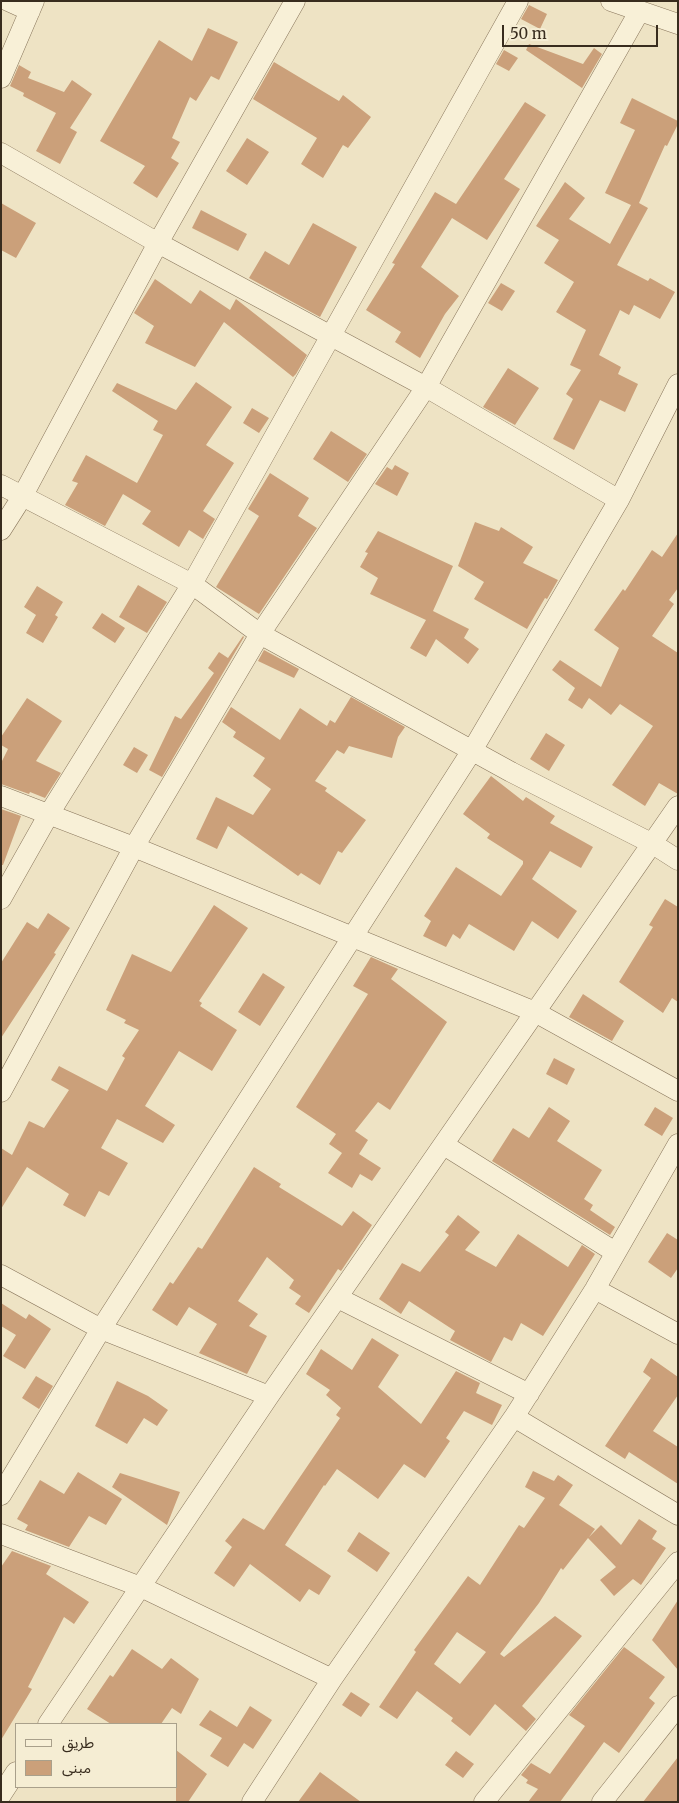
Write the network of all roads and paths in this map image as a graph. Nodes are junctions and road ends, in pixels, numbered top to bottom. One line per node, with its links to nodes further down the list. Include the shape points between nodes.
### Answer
1 (8, 1): 5 (street)
2 (295, 1): 10 (street)
3 (518, 1): 11 (street)
4 (611, 1): 6 (street)
5 (32, 6): 8 (street)
6 (639, 12): 7 (street); 12 (street)
7 (678, 24)
8 (1, 78)
9 (1, 153): 10 (street)
10 (158, 243): 11 (street); 15 (street)
11 (333, 335): 12 (street); 18 (street)
12 (426, 387): 16 (street); 19 (street)
13 (676, 392): 16 (street)
14 (1, 485): 15 (street)
15 (22, 497): 17 (street); 18 (street)
16 (618, 500): 20 (street)
17 (1, 530)
18 (192, 584): 19 (street); 23 (street)
19 (260, 634): 20 (street); 25 (street)
20 (473, 749): 24 (street, via 511,772); 28 (street)
21 (1, 796): 23 (street)
22 (678, 806): 24 (street)
23 (49, 814): 25 (street); 27 (street)
24 (653, 844): 26 (street); 29 (street)
25 (134, 847): 28 (street); 30 (street)
26 (678, 860)
27 (1, 899)
28 (352, 938): 29 (street); 39 (street)
29 (535, 1012): 31 (street); 34 (street)
30 (9, 1063): 32 (street)
31 (678, 1090)
32 (1, 1092)
33 (678, 1144): 35 (street)
34 (444, 1145): 35 (street); 38 (street)
35 (615, 1252): 37 (street)
36 (1, 1275): 39 (street)
37 (595, 1289): 40 (street); 41 (street)
38 (338, 1298): 41 (street); 42 (street)
39 (101, 1329): 42 (street); 44 (street)
40 (678, 1334)
41 (529, 1394): 43 (street)
42 (269, 1396): 48 (street)
43 (514, 1417): 45 (street); 49 (street)
44 (1, 1495)
45 (678, 1515)
46 (1, 1534): 48 (street)
47 (678, 1562): 55 (street)
48 (140, 1587): 49 (street); 51 (street)
49 (332, 1679): 54 (street)
50 (678, 1706): 56 (street)
51 (49, 1723)
52 (15, 1774): 53 (street)
53 (1, 1795)
54 (252, 1802)
55 (484, 1802)
56 (602, 1802)

